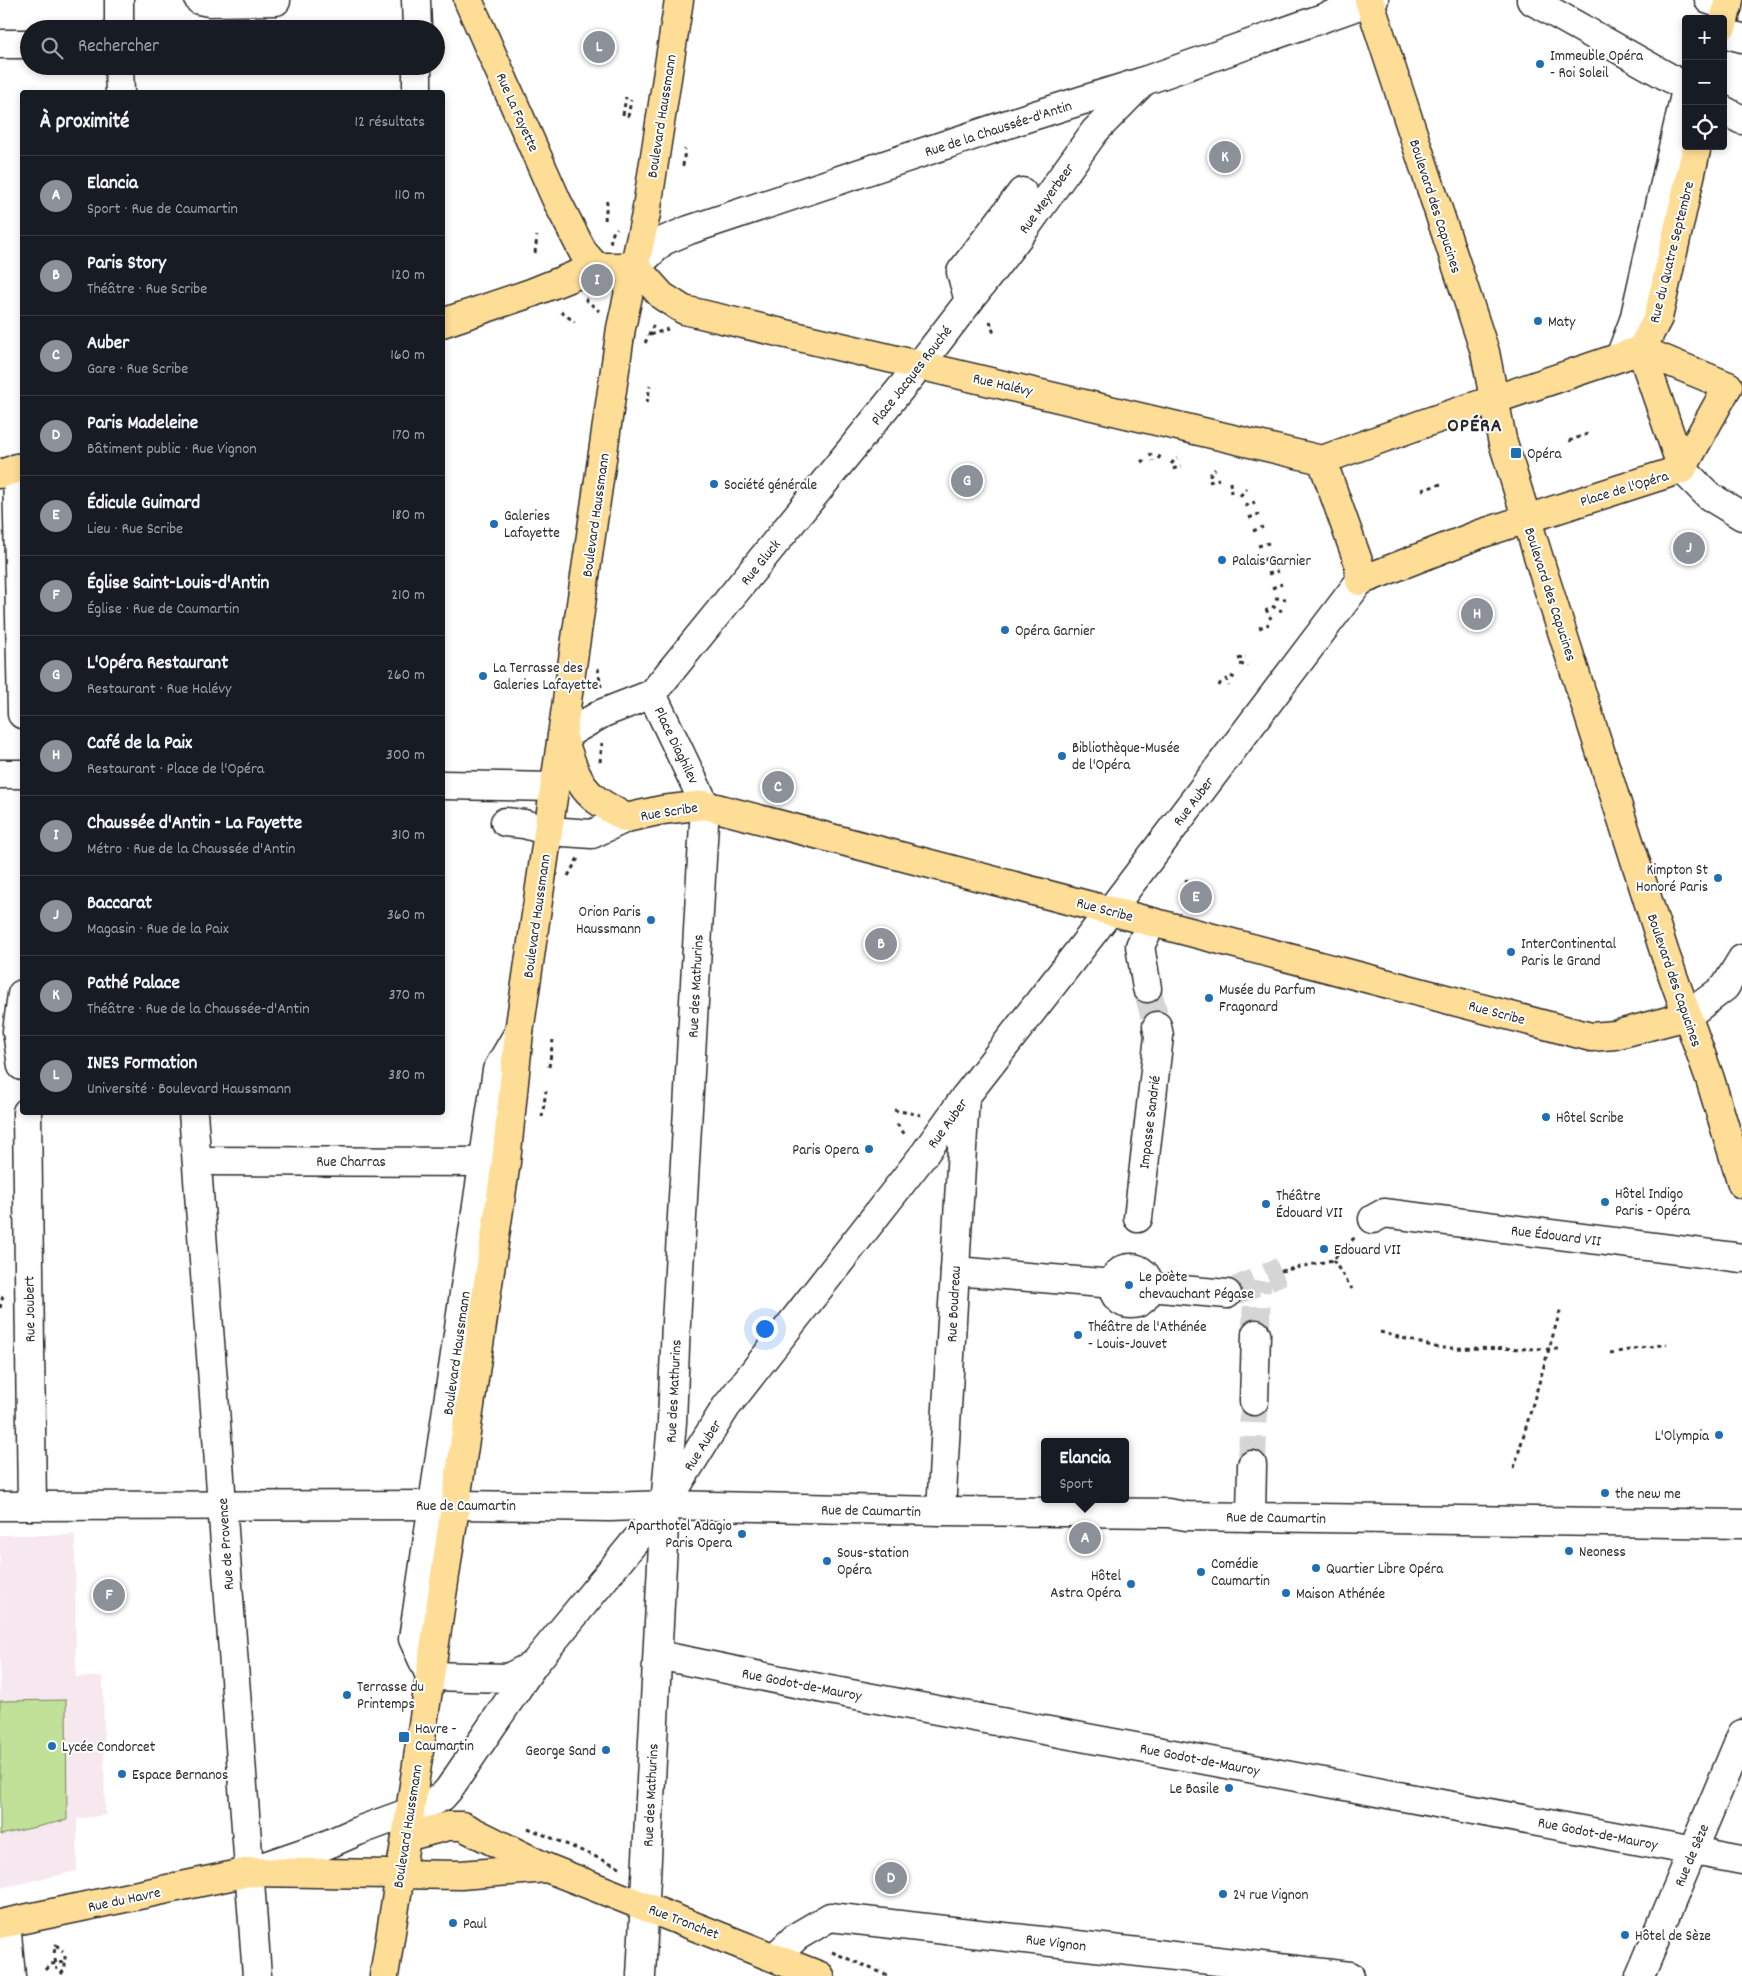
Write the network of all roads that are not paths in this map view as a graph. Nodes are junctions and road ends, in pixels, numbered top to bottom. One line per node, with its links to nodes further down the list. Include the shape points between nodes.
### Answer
1 (119, 0): 9 (street)
2 (199, 0): 7 (street)
3 (416, 0): 10 (street)
4 (468, 0): 29 (main road, Rue La Fayette, via 568,223 583,252)
5 (679, 0): 28 (main road, Boulevard Haussmann)
6 (1531, 0): 20 (street)
7 (276, 1)
8 (1371, 1): 13 (street, Rue de la Chaussée-d'Antin); 35 (main road, Boulevard des Capucines, via 1483,346)
9 (119, 20)
10 (416, 20)
11 (1727, 34): 12 (street)
12 (1742, 38)
13 (1260, 40): 16 (street, via 1245,28); 19 (street, Rue de la Chaussée-d'Antin)
14 (0, 44): 15 (street)
15 (20, 44)
16 (1168, 54)
17 (119, 75): 21 (street)
18 (417, 75): 22 (street)
19 (1144, 81): 28 (street, Rue de la Chaussée-d'Antin, via 689,230 663,241); 30 (street, Rue Meyerbeer, via 1095,131)
20 (1682, 86)
21 (120, 90)
22 (417, 90)
23 (1682, 105): 32 (street, Rue du Quatre Septembre, via 1634,320)
24 (1727, 112): 25 (street)
25 (1742, 120)
26 (1696, 150): 32 (main road, Rue du Quatre Septembre, via 1658,318)
27 (1022, 192): 30 (street, via 961,272)
28 (636, 267): 29 (main road); 33 (main road, Rue Halévy, via 662,296 684,310); 45 (main road, Boulevard Haussmann, via 621,328)
29 (596, 268): 31 (main road)
30 (962, 311): 33 (street, Place Jacques Rouché)
31 (445, 322)
32 (1631, 354): 34 (main road, Place de l'Opéra); 35 (main road); 39 (main road)
33 (919, 366): 36 (street, Place Jacques Rouché); 37 (main road, Rue Halévy)
34 (1735, 384): 39 (main road, Place de l'Opéra)
35 (1494, 400): 37 (main road); 41 (main road, Boulevard des Capucines, via 1502,439)
36 (868, 429): 44 (street, Rue Gluck)
37 (1322, 460): 42 (main road, via 1359,564)
38 (13, 470): 43 (street)
39 (1682, 470): 40 (street, via 1709,496); 41 (main road, Place de l'Opéra)
40 (1742, 516)
41 (1527, 518): 42 (main road, Place de l'Opéra); 60 (main road, Boulevard des Capucines)
42 (1360, 581): 54 (street, Rue Auber)
43 (20, 660)
44 (652, 694): 45 (street, Place Diaghilev, via 603,713); 50 (street, Place Diaghilev)
45 (562, 737): 49 (main road, Boulevard Haussmann); 51 (main road, Rue Scribe, via 584,786 593,797)
46 (0, 774): 47 (street)
47 (20, 774)
48 (445, 785): 49 (street)
49 (555, 787): 53 (main road, Boulevard Haussmann)
50 (706, 805): 51 (main road, Rue Scribe); 54 (main road, Rue Scribe); 79 (street, Rue des Mathurins)
51 (626, 818): 53 (street, via 592,834)
52 (505, 822): 53 (street)
53 (549, 831): 68 (main road, Boulevard Haussmann, via 519,1032)
54 (1110, 911): 55 (main road, Rue Scribe); 64 (street, Rue Auber)
55 (1152, 922): 57 (street, via 1140,946); 60 (main road, Rue Scribe, via 1591,1037 1615,1035)
56 (1742, 959): 60 (street, via 1725,987)
57 (1147, 988)
58 (0, 1007): 62 (street)
59 (20, 1009): 62 (street)
60 (1687, 1016): 69 (main road, Boulevard des Capucines)
61 (1157, 1026): 70 (street, Impasse Sandrié, via 1159,1036)
62 (17, 1031): 63 (street)
63 (20, 1052)
64 (965, 1097): 73 (street, Rue Boudreau); 79 (street, Rue Auber, via 925,1153 726,1407)
65 (27, 1115): 81 (street, Rue Joubert)
66 (193, 1115): 67 (street, Rue de Provence)
67 (196, 1160): 68 (street, Rue Charras); 82 (street, Rue de Provence)
68 (495, 1162): 78 (main road, Boulevard Haussmann)
69 (1742, 1184)
70 (1138, 1218)
71 (1373, 1219): 72 (street, Rue Édouard VII, via 1384,1213)
72 (1742, 1258)
73 (955, 1271): 74 (street, via 1114,1284 1116,1296 1130,1304 1141,1302 1149,1287); 83 (street, Rue Boudreau)
74 (1227, 1294)
75 (1256, 1334): 76 (street)
76 (1254, 1400)
77 (1252, 1465): 84 (street)
78 (445, 1505): 79 (street, Rue de Caumartin); 82 (street, Rue de Caumartin); 88 (main road, Boulevard Haussmann)
79 (666, 1505): 83 (street, Rue de Caumartin); 86 (street, Rue des Mathurins); 87 (street, Rue Auber)
80 (0, 1506): 81 (street, Rue de Caumartin)
81 (32, 1506): 82 (street, Rue de Caumartin)
82 (222, 1506): 96 (street, Rue de Provence)
83 (941, 1512): 84 (street, Rue de Caumartin, via 1168,1513)
84 (1251, 1517): 85 (street, Rue de Caumartin)
85 (1742, 1524)
86 (658, 1655): 93 (street, Rue Godot-de-Mauroy, via 834,1691); 98 (street, Rue des Mathurins)
87 (534, 1664): 88 (street, Rue Auber, via 508,1678); 90 (street, Rue Auber)
88 (430, 1676): 91 (main road, Boulevard Haussmann)
89 (1742, 1734): 93 (street, Rue de Sèze)
90 (449, 1790): 91 (street, Rue Auber); 92 (street, via 449,1801)
91 (408, 1824): 92 (main road); 96 (street, Rue du Havre, via 358,1831); 97 (main road, Boulevard Haussmann)
92 (462, 1826): 95 (main road, Rue Tronchet)
93 (1692, 1851): 94 (street, Rue Godot-de-Mauroy); 107 (street, Rue de Sèze)
94 (1742, 1860)
95 (547, 1868): 97 (main road, Rue Tronchet, via 461,1875); 98 (main road, Rue Tronchet)
96 (249, 1872): 97 (main road, Rue du Havre); 99 (main road, Rue du Havre); 102 (street, Rue de Provence)
97 (400, 1875): 103 (main road, Boulevard Haussmann)
98 (644, 1906): 100 (main road, Rue Tronchet); 104 (street, Rue des Mathurins)
99 (3, 1923): 101 (street)
100 (775, 1957): 105 (main road, Rue Tronchet); 106 (street, Rue Vignon, via 796,1937 830,1917)
101 (11, 1976)
102 (257, 1976)
103 (384, 1976)
104 (641, 1976)
105 (820, 1976)
106 (1350, 1976)
107 (1640, 1976)

